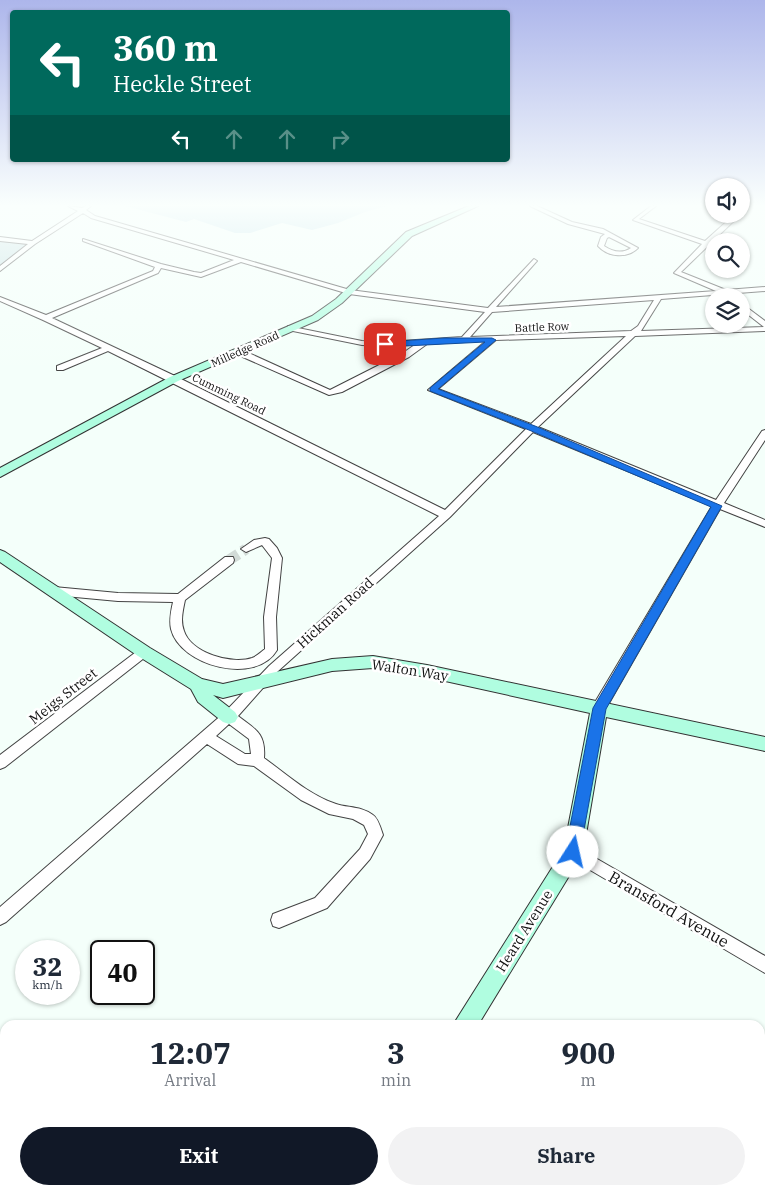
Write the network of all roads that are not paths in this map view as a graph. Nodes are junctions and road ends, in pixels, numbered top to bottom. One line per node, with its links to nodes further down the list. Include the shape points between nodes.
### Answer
1 (147, 262): 7 (street)
2 (236, 262): 7 (street, via 201,275)
3 (247, 262): 11 (street)
4 (380, 262): 11 (street, Milledge Road)
5 (532, 262): 15 (street)
6 (688, 262): 8 (street, via 677,273)
7 (159, 266): 17 (street, via 156,272)
8 (713, 288)
9 (765, 289): 10 (street)
10 (750, 291)
11 (349, 292): 15 (street); 19 (street, Milledge Road, via 316,318)
12 (705, 295): 13 (street)
13 (658, 298): 15 (street); 20 (street, Hickman Road, via 642,327)
14 (0, 299): 17 (street, Cumming Road)
15 (488, 310): 21 (street)
16 (750, 313): 18 (street)
17 (46, 318): 24 (street, Cumming Road)
18 (765, 327): 20 (street, Battle Row)
19 (291, 328): 23 (street, Battle Row, via 362,343); 25 (street, Milledge Road)
20 (632, 334): 22 (street, Battle Row); 28 (street, Hickman Road)
21 (464, 340): 22 (street, Battle Row); 23 (street, Battle Row)
22 (492, 340): 28 (street, via 432,390)
23 (425, 341): 25 (street, via 406,355 328,393)
24 (108, 348): 26 (street); 27 (street, Cumming Road)
25 (239, 352): 27 (street, Milledge Road)
26 (60, 368)
27 (174, 380): 30 (street, Milledge Road); 32 (street, Cumming Road)
28 (532, 428): 31 (street); 32 (street, Hickman Road)
29 (765, 434): 31 (street, Heard Avenue)
30 (0, 473)
31 (717, 506): 33 (street); 44 (street, Heard Avenue)
32 (446, 515): 41 (street, Hickman Road)
33 (765, 524)
34 (246, 550): 40 (street, via 265,541 277,558 270,617 271,650)
35 (0, 555): 37 (street, Walton Way)
36 (229, 560): 38 (street)
37 (54, 591): 38 (street); 39 (street, Walton Way)
38 (180, 598): 40 (street, via 176,613 178,632 187,649 232,664)
39 (144, 652): 43 (street, Walton Way); 49 (street, Meigs Street)
40 (264, 657): 41 (street)
41 (273, 669): 42 (street, Hickman Road)
42 (261, 682): 43 (street, Walton Way, via 222,690); 44 (street, Walton Way, via 332,665 373,662); 45 (street, Hickman Road)
43 (197, 684): 45 (street, via 204,698)
44 (599, 708): 47 (street, Walton Way); 50 (street, Heard Avenue)
45 (229, 717): 46 (street, Hickman Road); 48 (street, via 256,736)
46 (206, 737): 48 (street, via 243,760); 51 (street, Hickman Road)
47 (765, 744)
48 (257, 760): 52 (street, via 306,796 334,810 355,813 369,820 376,835 365,854 321,903)
49 (0, 763)
50 (573, 852): 53 (street, Bransford Avenue); 54 (street, Heard Avenue)
51 (0, 918)
52 (279, 920)
53 (765, 965)
54 (468, 1020)

